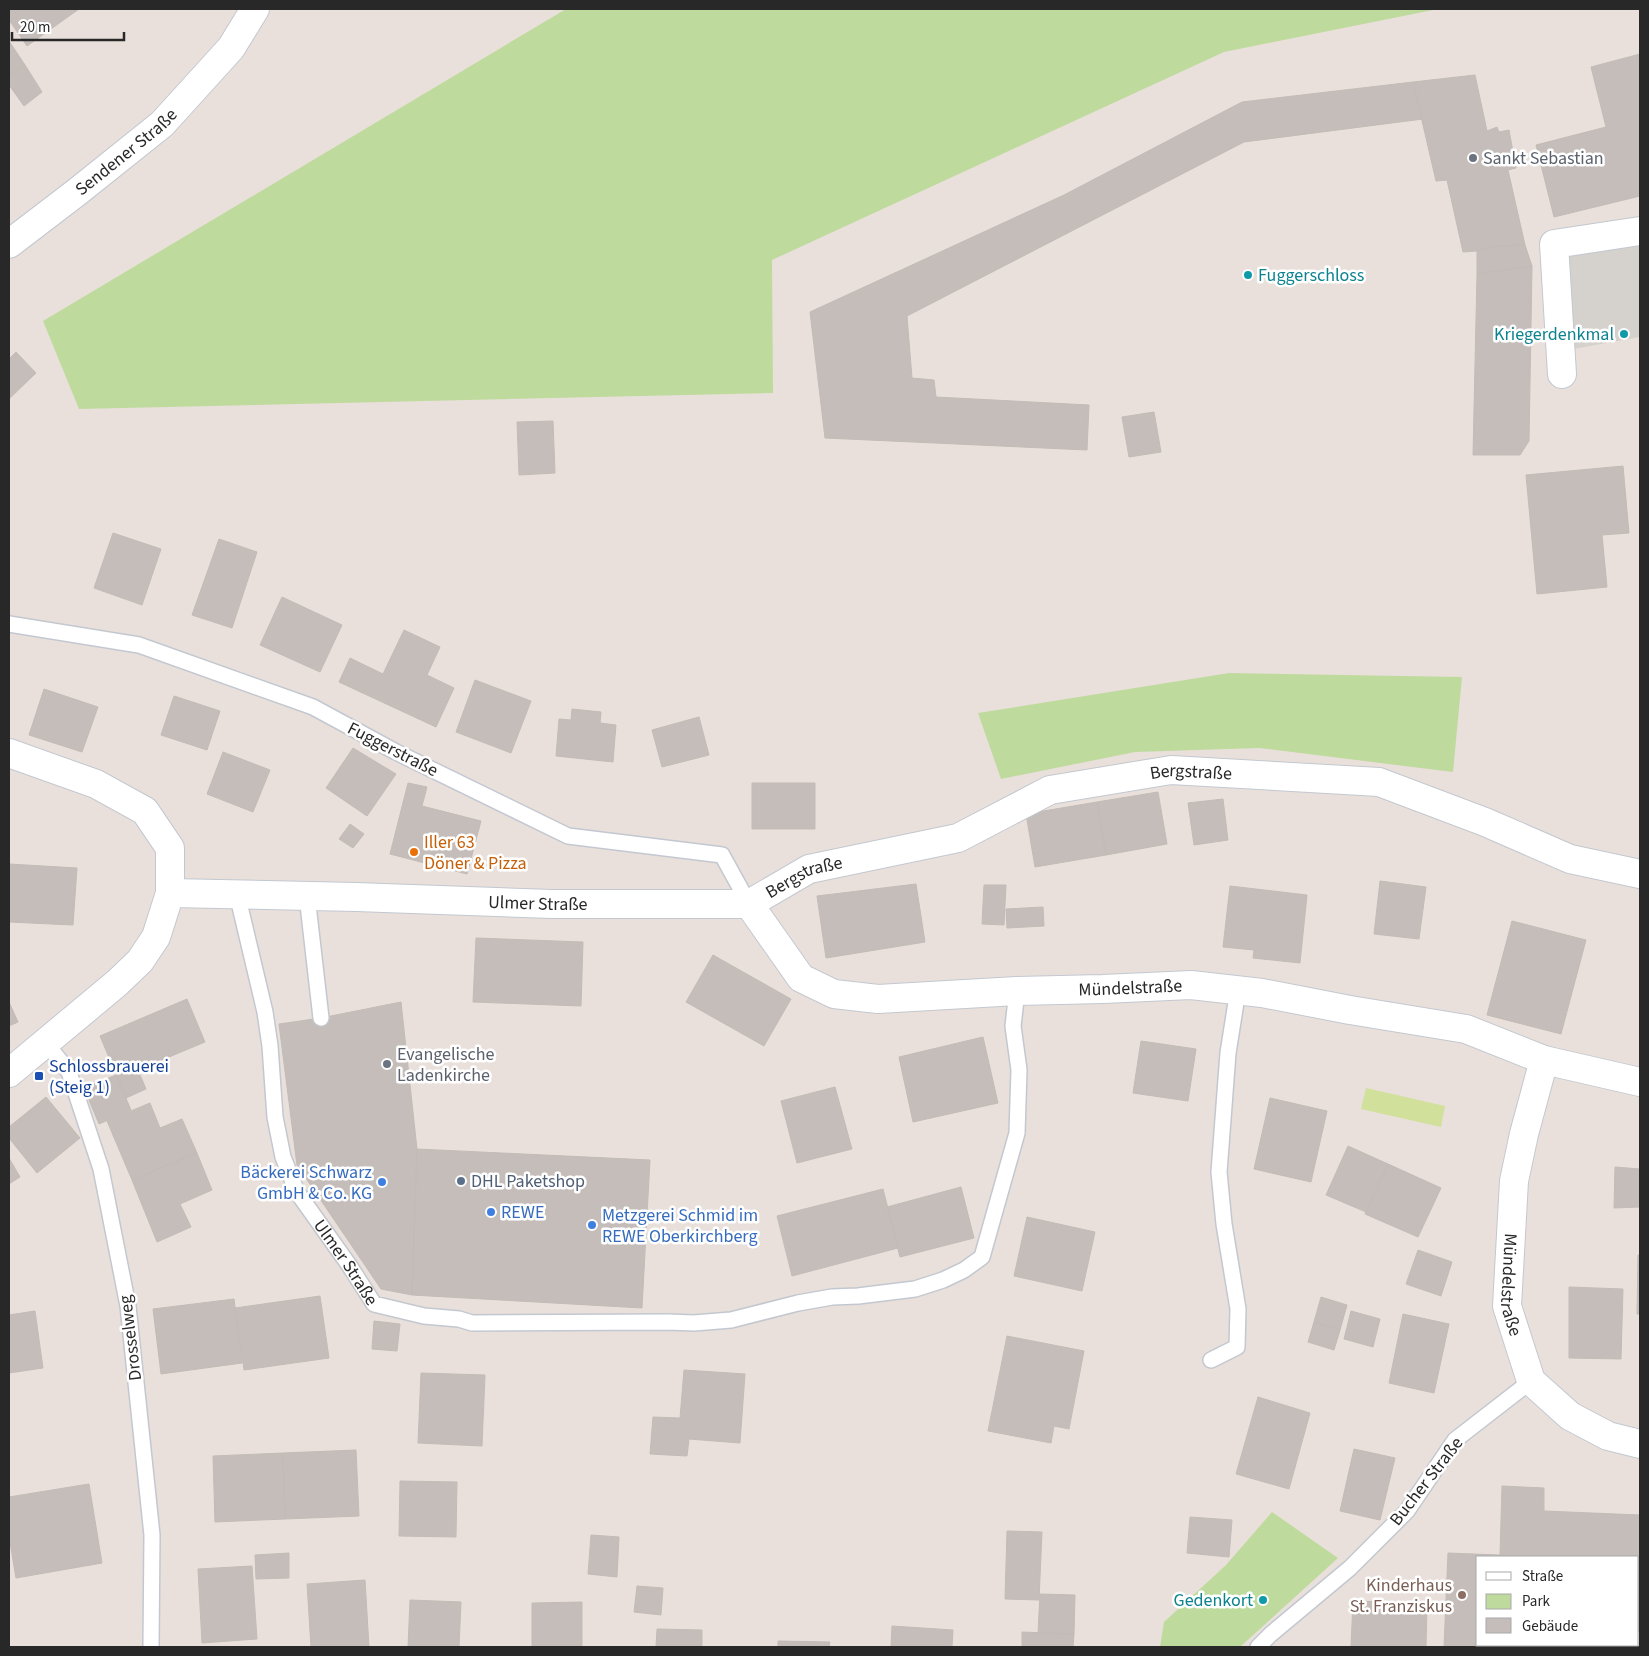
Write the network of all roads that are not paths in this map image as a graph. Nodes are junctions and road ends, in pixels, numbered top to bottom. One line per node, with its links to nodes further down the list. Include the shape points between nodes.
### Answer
1 (255, 9): 3 (street, Sendener Straße, via 231,48 162,124)
2 (1640, 231): 4 (street, via 1554,244)
3 (9, 244)
4 (1562, 374)
5 (9, 624): 11 (lane, Fuggerstraße, via 139,645 313,707 396,752 568,836 722,855)
6 (9, 753): 8 (street, via 96,784 145,811 170,848)
7 (1640, 874): 11 (street, Bergstraße, via 1570,859 1485,822 1379,782 1171,770 1050,790 958,838 809,869)
8 (170, 892): 9 (street, Ulmer Straße); 15 (street, via 156,937 140,961)
9 (236, 894): 10 (street, Ulmer Straße); 13 (lane, Ulmer Straße, via 265,1012 275,1117 283,1157 297,1192 374,1304 472,1323 694,1323 731,1320 832,1297 915,1289 964,1270 982,1256 1018,1133 1019,1070 1013,1026)
10 (307, 896): 11 (street, Ulmer Straße, via 552,904); 14 (lane)
11 (749, 904): 13 (street, Mündelstraße, via 801,978 834,994 878,999)
12 (1238, 990): 13 (street, Mündelstraße, via 1191,985); 16 (street, Mündelstraße, via 1466,1029); 19 (lane, via 1228,1052 1220,1172 1224,1224 1238,1309 1237,1347)
13 (1017, 991)
14 (321, 1018)
15 (46, 1044): 17 (street); 22 (lane, Drosselweg, via 69,1072 102,1169 128,1306 152,1535)
16 (1544, 1060): 18 (street, Mündelstraße); 20 (street, Mündelstraße, via 1514,1181 1507,1306)
17 (9, 1074)
18 (1640, 1082)
19 (1211, 1360)
20 (1531, 1381): 21 (street, via 1570,1416 1608,1436); 23 (lane, Bucher Straße, via 1455,1440 1406,1511 1350,1568)
21 (1640, 1444)
22 (151, 1647)
23 (1258, 1647)

